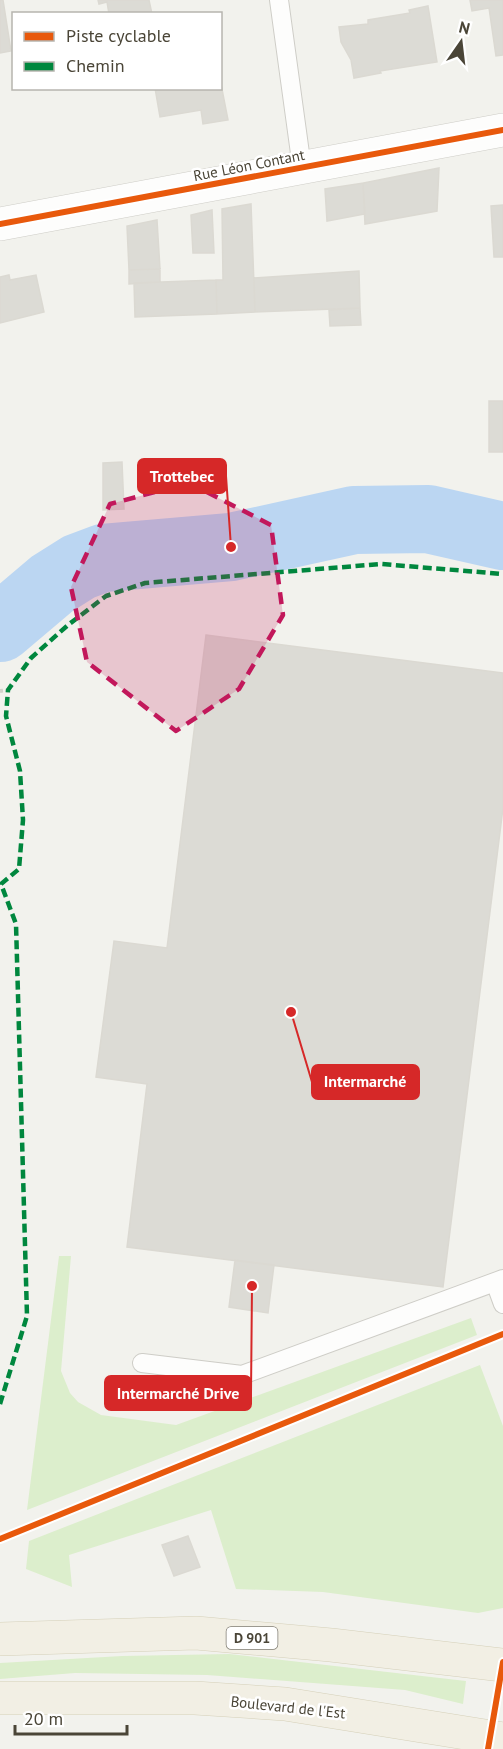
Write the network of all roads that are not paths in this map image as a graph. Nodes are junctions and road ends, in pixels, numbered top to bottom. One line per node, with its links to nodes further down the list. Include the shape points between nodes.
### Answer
1 (279, 0): 3 (lane)
2 (503, 130): 3 (street, Rue Léon Contant)
3 (302, 168): 4 (street, Rue Léon Contant)
4 (0, 224)
5 (499, 1281): 6 (lane); 7 (lane, via 242,1375)
6 (503, 1304)
7 (142, 1363)
8 (0, 1639): 9 (main road, D 901, via 196,1634 331,1644)
9 (503, 1665)
10 (0, 1698): 11 (main road, Boulevard de l'Est, via 195,1698 274,1704)
11 (503, 1738)

